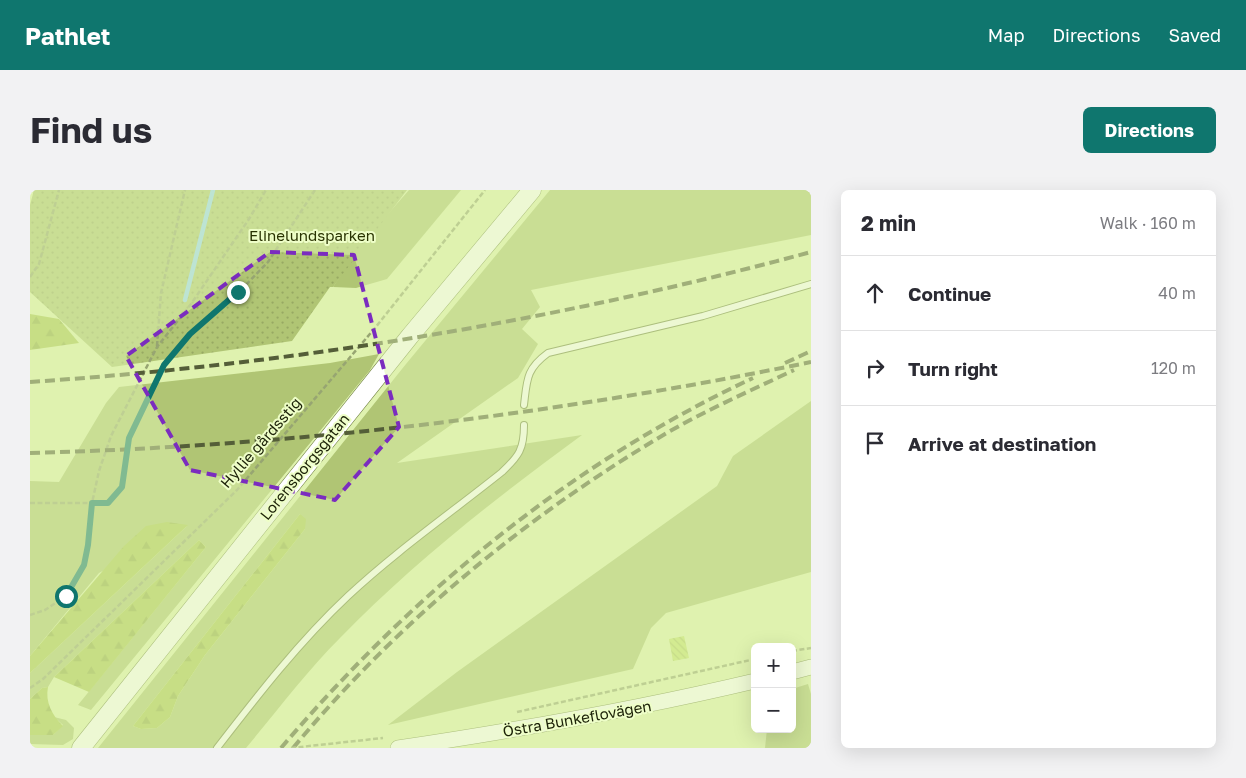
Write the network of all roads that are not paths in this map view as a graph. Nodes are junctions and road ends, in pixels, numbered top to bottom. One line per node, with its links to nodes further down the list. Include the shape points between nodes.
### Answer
1 (532, 190): 8 (main road, Lorensborgsgatan, via 410,336)
2 (811, 284): 3 (lane, via 703,316 548,353 534,363 527,380)
3 (524, 405)
4 (524, 425): 9 (lane, via 519,456 349,595 269,680)
5 (811, 667): 6 (street)
6 (796, 671)
7 (751, 682): 10 (street, Östra Bunkeflovägen, via 537,727)
8 (81, 747)
9 (217, 748)
10 (398, 748)

